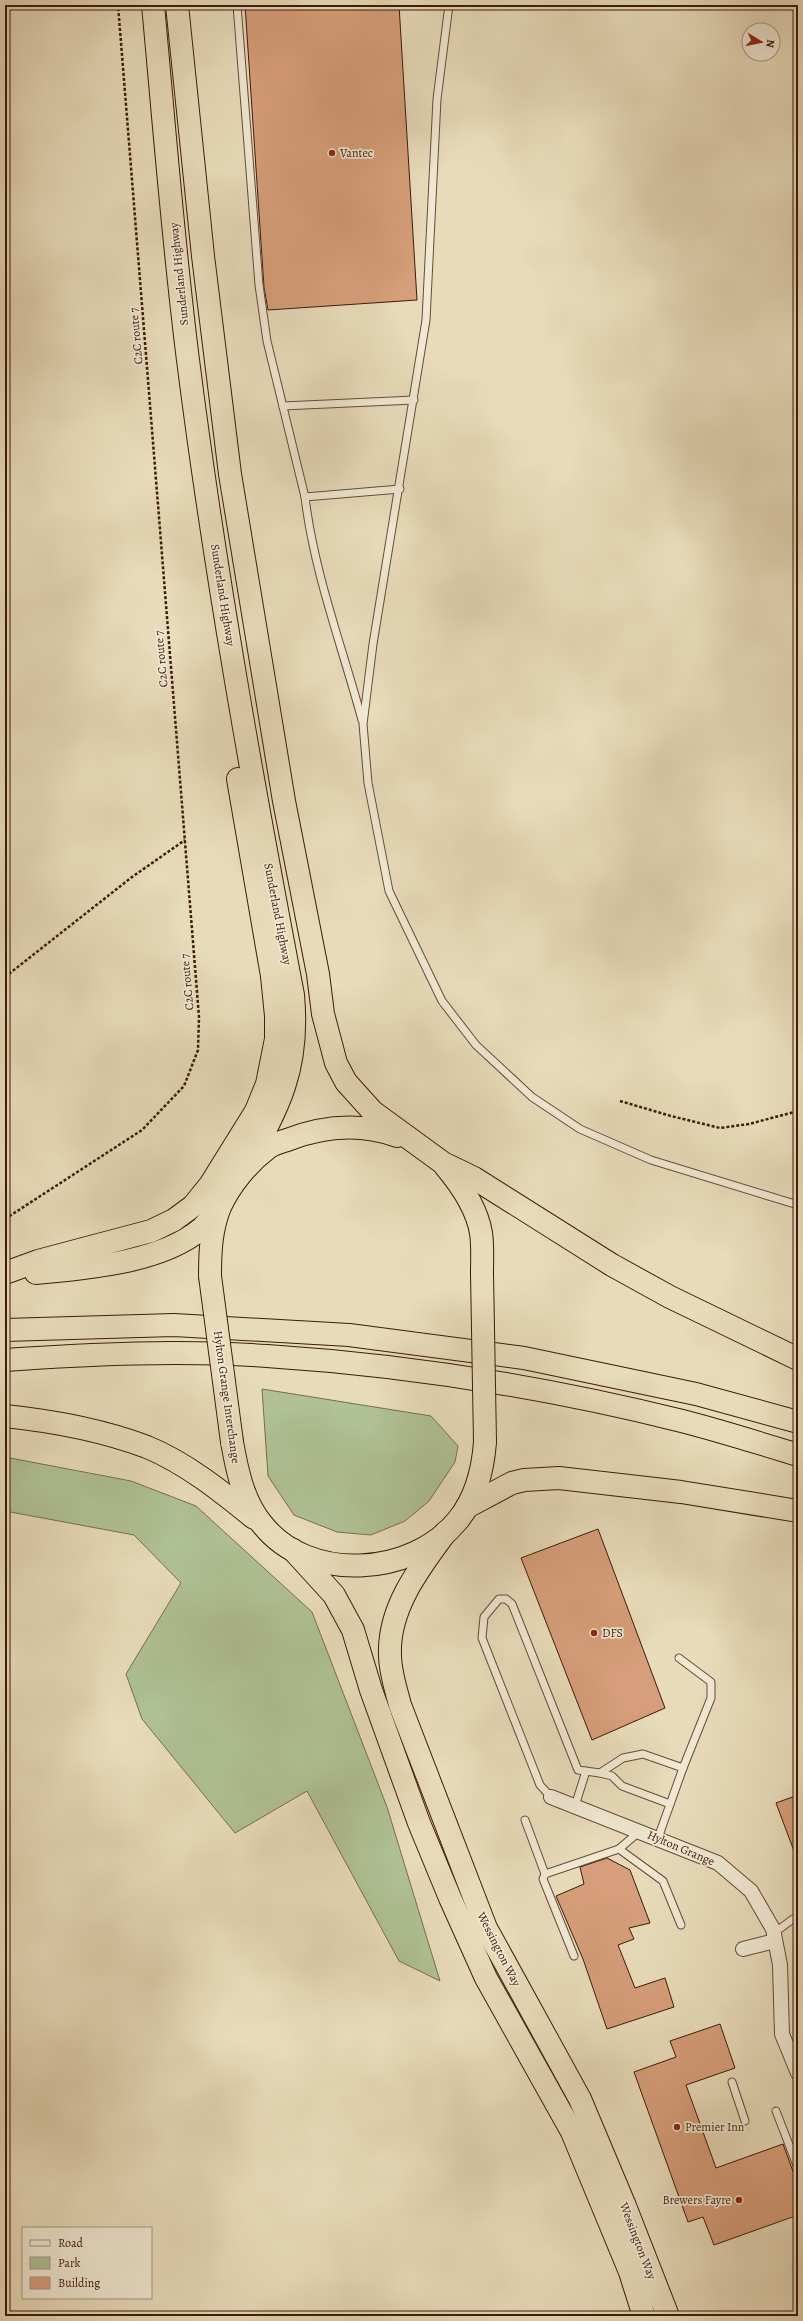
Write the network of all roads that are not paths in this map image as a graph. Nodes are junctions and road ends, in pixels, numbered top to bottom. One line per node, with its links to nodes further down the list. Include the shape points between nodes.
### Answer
1 (153, 5): 9 (highway, Sunderland Highway, via 188,360)
2 (178, 5): 11 (highway, via 203,256 230,474 261,673 318,974 323,1014 332,1050 346,1082 373,1112)
3 (236, 5): 6 (lane, via 258,285 267,342)
4 (449, 5): 5 (lane, via 437,99 426,320)
5 (414, 400): 6 (lane); 7 (lane)
6 (283, 406): 8 (lane)
7 (400, 489): 8 (lane); 10 (lane, via 373,644)
8 (304, 497): 10 (lane, via 308,528 321,579)
9 (238, 690): 13 (highway, Sunderland Highway, via 293,995 296,1026 292,1060 283,1092 271,1120); 16 (highway, via 237,768 276,1016 276,1039 267,1084 256,1111 210,1185 193,1206 174,1220 152,1231 38,1261)
10 (364, 724): 14 (lane, via 368,783 389,891 442,1001 476,1045 532,1097 580,1129 651,1160)
11 (410, 1140): 12 (highway); 13 (highway, Hylton Grange Interchange, via 370,1128 344,1127 319,1130 269,1147)
12 (443, 1163): 19 (highway, via 474,1178 605,1261 657,1290); 24 (highway, Hylton Grange Interchange, bridge, via 461,1186 473,1209 481,1233 485,1442 480,1474)
13 (242, 1172): 15 (highway, Hylton Grange Interchange)
14 (798, 1205)
15 (221, 1206): 17 (highway, via 201,1228 184,1239 132,1260); 26 (highway, Hylton Grange Interchange, bridge, via 212,1238 210,1276 236,1467 246,1496)
16 (5, 1273)
17 (5, 1277)
18 (5, 1330): 22 (highway, via 174,1325 372,1337 524,1358 696,1394)
19 (798, 1359)
20 (5, 1360): 23 (highway, via 111,1355 267,1356 442,1374 596,1401 683,1421)
21 (5, 1416): 26 (highway, via 78,1427 148,1448 189,1470 226,1495)
22 (798, 1422)
23 (798, 1454)
24 (467, 1507): 25 (highway, via 512,1483 559,1478 681,1492); 27 (highway, Hylton Grange Interchange, via 458,1521)
25 (798, 1512)
26 (261, 1524): 28 (highway, Hylton Grange Interchange)
27 (446, 1532): 28 (highway, Hylton Grange Interchange, via 421,1550 391,1562 366,1565 331,1563); 52 (highway, Wessington Way, via 423,1563 399,1607 390,1654 393,1680 400,1705 486,1928 580,2099)
28 (293, 1550): 51 (highway, Wessington Way, via 334,1595 353,1630 376,1705 419,1823 450,1898 486,1978 572,2132 630,2272)
29 (679, 1658): 30 (lane, via 711,1682 711,1698)
30 (682, 1768): 32 (lane, via 643,1754 623,1758); 34 (lane)
31 (586, 1771): 32 (lane); 33 (lane, via 578,1770 512,1604 506,1599 499,1599 484,1617 482,1638 540,1785); 35 (lane)
32 (600, 1773): 34 (lane, via 612,1776 622,1786)
33 (551, 1797): 35 (street, Hylton Grange)
34 (670, 1804): 38 (lane)
35 (575, 1806): 37 (street, Hylton Grange)
36 (525, 1820): 40 (lane)
37 (640, 1831): 38 (street, Hylton Grange); 39 (lane)
38 (658, 1838): 43 (street, Hylton Grange, via 718,1863 751,1891)
39 (619, 1849): 40 (lane); 42 (lane, via 663,1881)
40 (545, 1874): 45 (lane, via 543,1879)
41 (793, 1919): 43 (lane)
42 (681, 1925)
43 (774, 1937): 44 (street); 46 (street, Hylton Grange, via 780,1965 782,2034)
44 (743, 1950)
45 (574, 1956)
46 (798, 2073)
47 (732, 2082): 49 (lane)
48 (776, 2111): 50 (lane)
49 (745, 2121)
50 (798, 2168)
51 (644, 2316)
52 (668, 2316)

